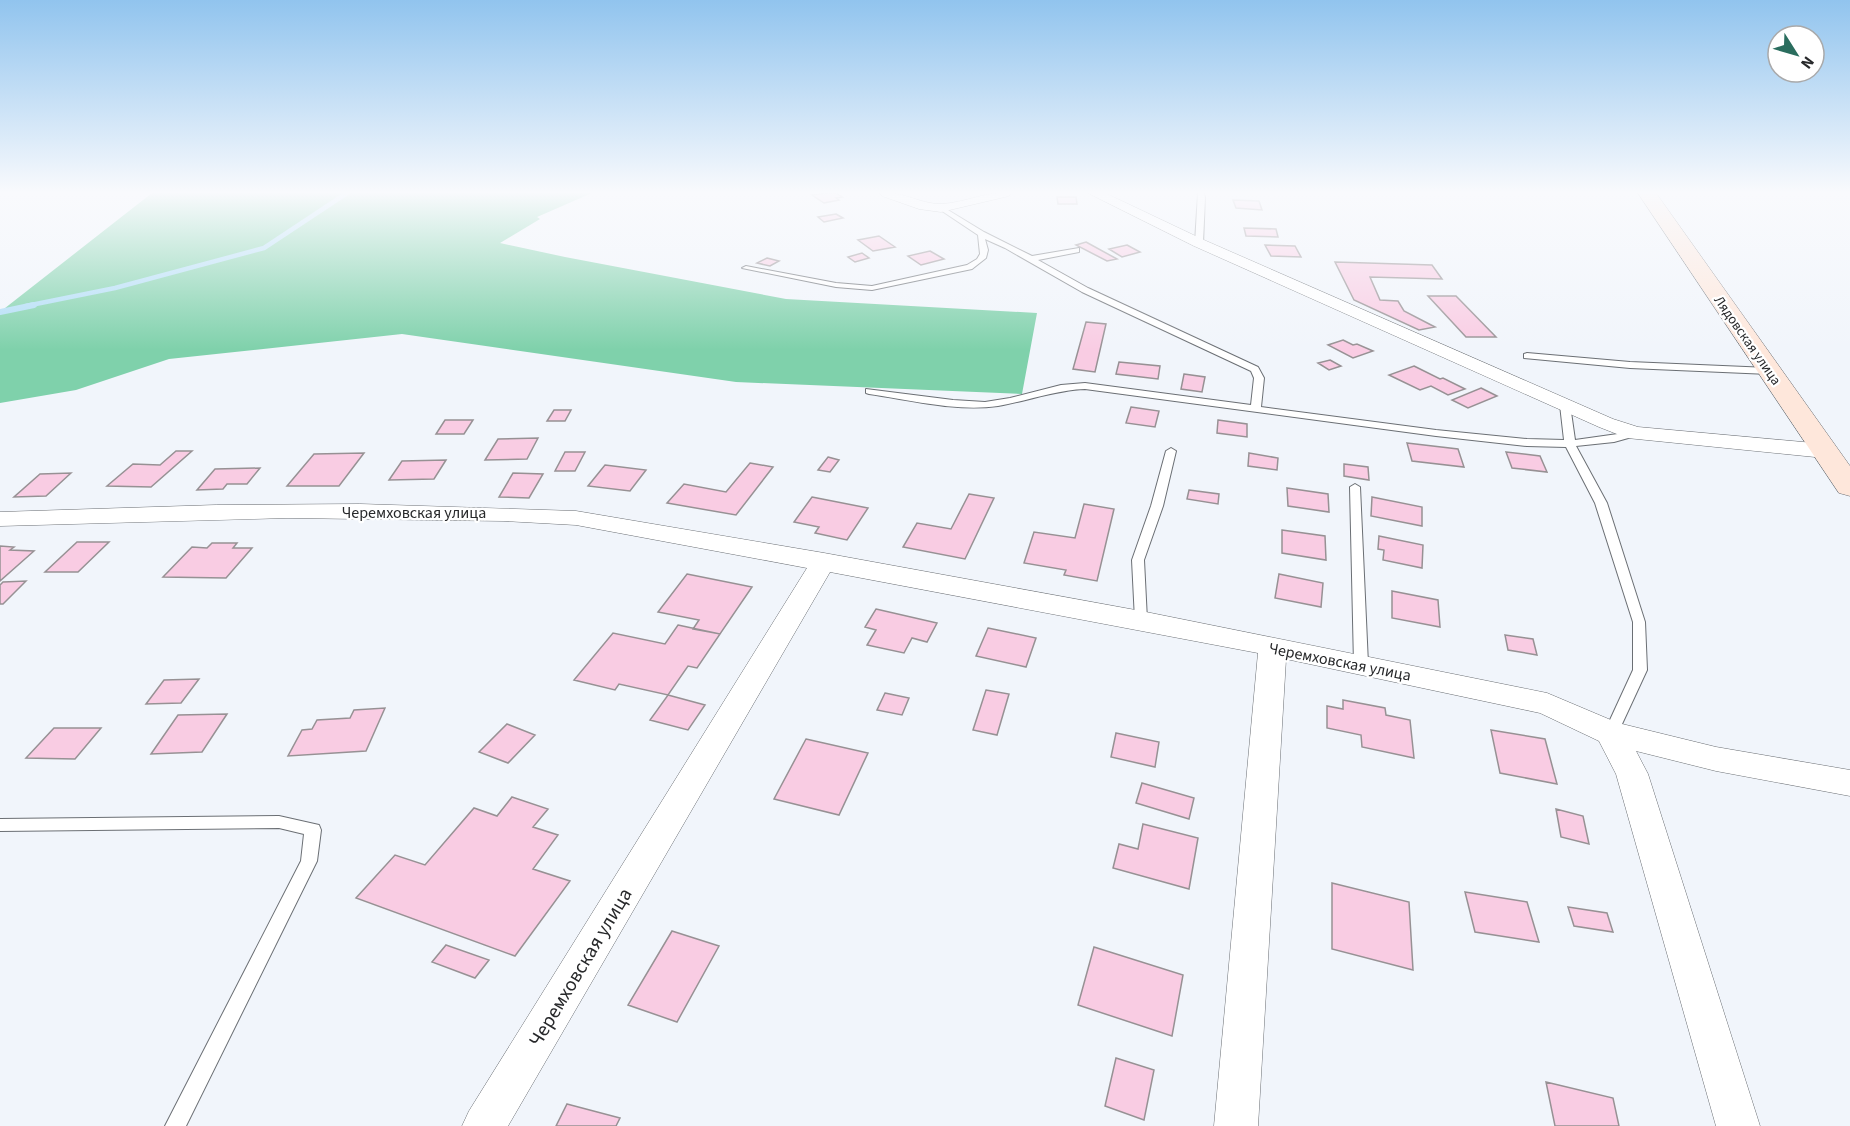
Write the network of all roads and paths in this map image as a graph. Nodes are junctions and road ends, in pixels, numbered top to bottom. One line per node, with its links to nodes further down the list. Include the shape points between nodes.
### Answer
1 (983, 246): 7 (lane, via 984,256 977,263 880,287 856,288)
2 (1004, 246): 6 (lane)
3 (1205, 246): 11 (street)
4 (1683, 246): 9 (main road, Лядовская улица)
5 (1076, 250): 6 (lane)
6 (1030, 259): 12 (lane, via 1085,290 1255,369 1259,378)
7 (746, 268)
8 (1527, 356): 9 (lane)
9 (1769, 371): 16 (main road, Лядовская улица)
10 (869, 391): 12 (lane, via 968,404 998,404 1062,386 1085,386)
11 (1565, 405): 13 (street); 14 (lane)
12 (1256, 409): 14 (lane, via 1427,432)
13 (1635, 433): 14 (lane, via 1610,441); 16 (street)
14 (1570, 444): 24 (lane, via 1601,503 1639,622 1640,670)
15 (1171, 451): 21 (lane, via 1138,560)
16 (1825, 451): 18 (main road, Лядовская улица)
17 (1355, 487): 23 (lane)
18 (1850, 487)
19 (0, 519): 20 (street, Черемховская улица, via 163,513 483,512 576,518)
20 (824, 561): 21 (street, Черемховская улица); 28 (street, Черемховская улица)
21 (1141, 620): 22 (street, Черемховская улица)
22 (1273, 648): 23 (street, Черемховская улица); 29 (street)
23 (1361, 664): 24 (street, Черемховская улица, via 1546,704)
24 (1611, 733): 25 (street, Черемховская улица, via 1716,759); 30 (street, via 1632,774)
25 (1850, 783)
26 (0, 825): 27 (lane, via 279,822 313,830 309,861)
27 (175, 1126)
28 (484, 1126)
29 (1236, 1126)
30 (1738, 1126)

